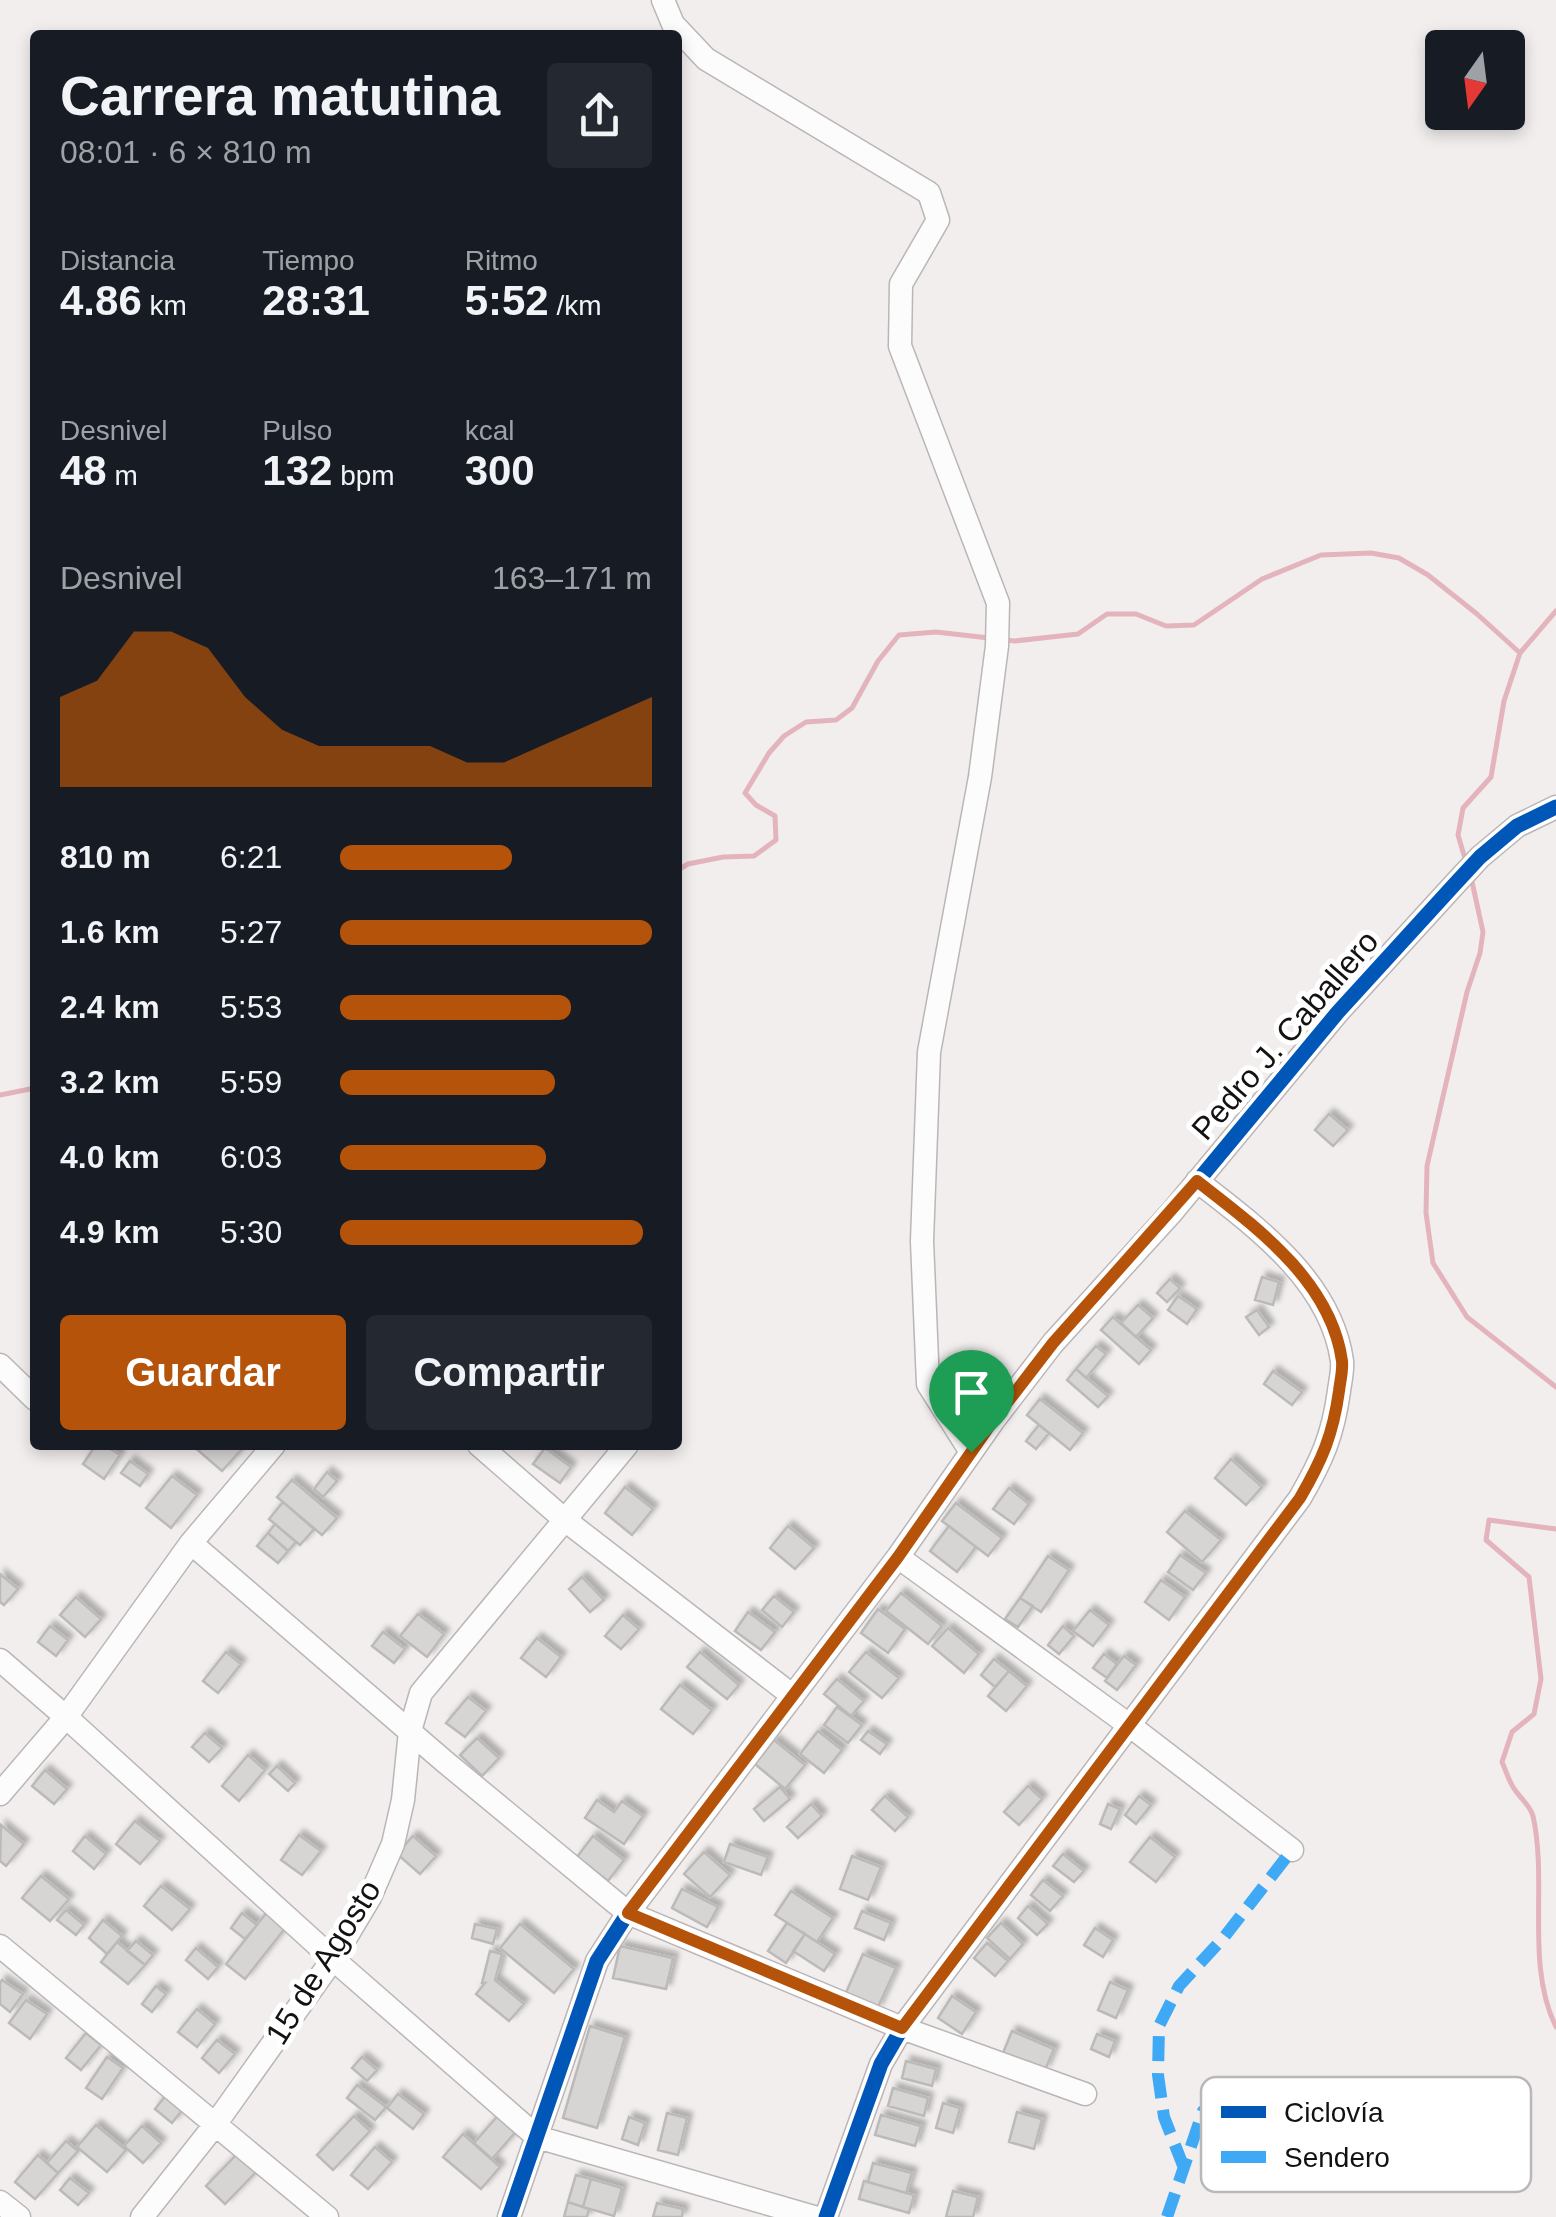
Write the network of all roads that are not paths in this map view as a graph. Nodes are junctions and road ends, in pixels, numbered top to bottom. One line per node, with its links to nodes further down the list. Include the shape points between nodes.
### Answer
1 (663, 0): 2 (street)
2 (679, 30)
3 (682, 34): 11 (street, via 706,59 930,193 938,220 901,284 900,346 998,603 980,778 929,1052 922,1242 928,1384)
4 (1556, 807): 5 (street, Pedro J. Caballero, via 1516,826 1454,884)
5 (1197, 1181): 11 (street, Pedro J. Caballero, via 1053,1343); 18 (street, via 1286,1256 1334,1329 1343,1365 1335,1422 1300,1498)
6 (0, 1365): 7 (street)
7 (30, 1394)
8 (270, 1450): 13 (street)
9 (485, 1450): 12 (street)
10 (623, 1450): 12 (street, 15 de Agosto)
11 (971, 1452): 14 (street, Pedro J. Caballero)
12 (565, 1520): 16 (street); 19 (street, 15 de Agosto, via 421,1693)
13 (190, 1543): 17 (street); 19 (street)
14 (898, 1557): 16 (street, Pedro J. Caballero); 18 (street)
15 (0, 1660): 17 (street)
16 (793, 1696): 22 (street, Pedro J. Caballero)
17 (66, 1716): 20 (street); 24 (street)
18 (1128, 1724): 21 (street); 25 (street)
19 (410, 1731): 22 (street); 24 (street, 15 de Agosto, via 392,1844)
20 (0, 1794)
21 (1292, 1850)
22 (628, 1913): 25 (street); 28 (street, Pedro J. Caballero, via 597,1961)
23 (0, 1946): 27 (street)
24 (333, 1959): 27 (street, 15 de Agosto); 28 (street)
25 (902, 2028): 26 (street); 35 (street, via 881,2064)
26 (1085, 2094)
27 (214, 2126): 31 (street, 15 de Agosto); 32 (street)
28 (537, 2136): 33 (street, Pedro J. Caballero); 34 (street)
29 (0, 2202): 30 (street)
30 (19, 2217)
31 (142, 2217)
32 (326, 2217)
33 (510, 2217)
34 (814, 2217)
35 (826, 2217)

